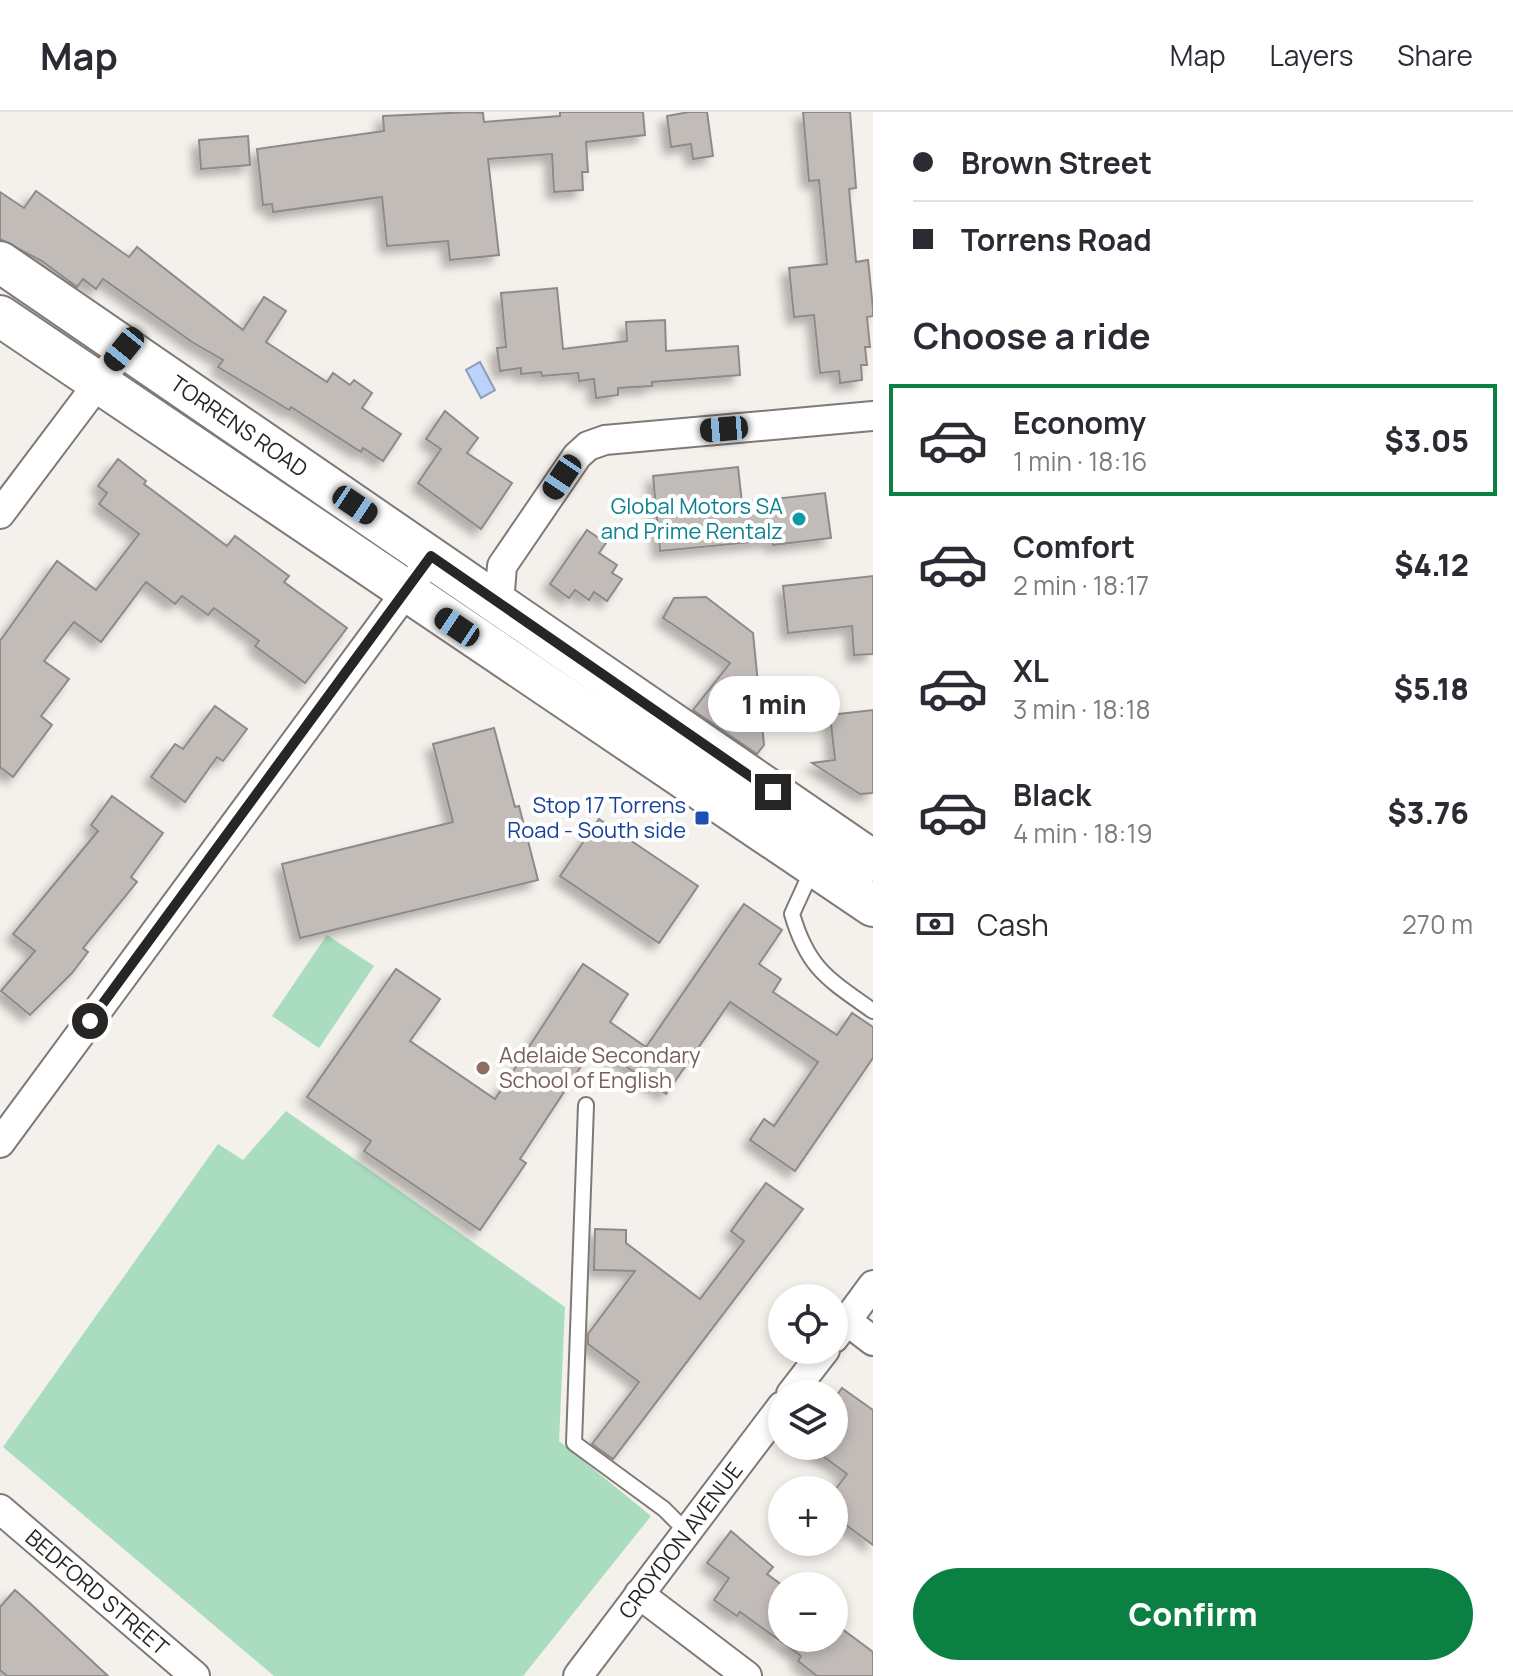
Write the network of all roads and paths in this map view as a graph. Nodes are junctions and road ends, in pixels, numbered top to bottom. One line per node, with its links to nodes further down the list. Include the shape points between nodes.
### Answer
1 (0, 262): 3 (main road, TORRENS ROAD)
2 (0, 316): 4 (main road, TORRENS ROAD)
3 (124, 349): 4 (street); 7 (main road, TORRENS ROAD)
4 (97, 383): 6 (street); 9 (main road, TORRENS ROAD)
5 (873, 416): 8 (street, via 605,440 588,446)
6 (0, 514)
7 (431, 556): 8 (main road, TORRENS ROAD); 9 (street)
8 (500, 584): 10 (main road, TORRENS ROAD)
9 (406, 592): 11 (main road, TORRENS ROAD); 15 (street)
10 (873, 861)
11 (814, 866): 12 (main road, TORRENS ROAD); 13 (lane, via 795,902 797,929 812,964)
12 (873, 906)
13 (873, 1011)
14 (586, 1105): 24 (lane, via 574,1443)
15 (0, 1143)
16 (873, 1285): 17 (street)
17 (848, 1319)
18 (848, 1333): 19 (street)
19 (873, 1341)
20 (814, 1364): 21 (street)
21 (802, 1380)
22 (768, 1425): 24 (street, CROYDON AVENUE)
23 (0, 1509): 26 (street, BEDFORD STREET)
24 (687, 1532): 25 (street, CROYDON AVENUE)
25 (639, 1594): 27 (street, CROYDON AVENUE); 28 (street)
26 (195, 1676)
27 (578, 1676)
28 (747, 1676)

